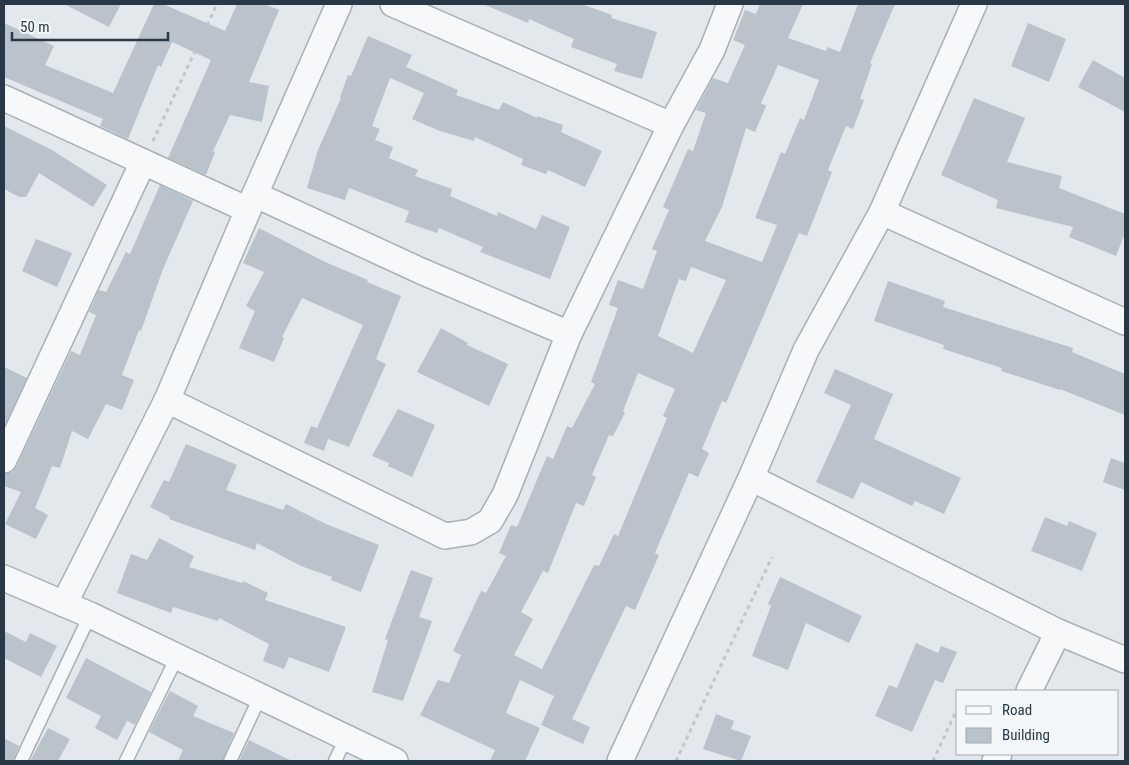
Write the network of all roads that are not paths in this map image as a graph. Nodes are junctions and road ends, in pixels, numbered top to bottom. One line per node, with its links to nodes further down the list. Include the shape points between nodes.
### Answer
1 (339, 4): 8 (street)
2 (393, 4): 6 (street)
3 (730, 4): 6 (street, via 712,50)
4 (974, 4): 9 (street)
5 (4, 98): 7 (street)
6 (671, 125): 11 (street)
7 (143, 162): 8 (street); 13 (street)
8 (252, 202): 11 (street); 12 (street)
9 (882, 212): 10 (street); 14 (street, via 806,350)
10 (1125, 322)
11 (569, 334): 12 (street, via 505,495 490,521 471,532 445,536)
12 (167, 400): 16 (street)
13 (4, 460)
14 (751, 478): 18 (street); 29 (street)
15 (4, 578): 16 (street)
16 (64, 604): 17 (street)
17 (90, 615): 19 (street); 24 (lane)
18 (1058, 632): 20 (street); 21 (street)
19 (176, 657): 22 (street); 25 (lane)
20 (1125, 660)
21 (1029, 690)
22 (260, 697): 23 (street); 26 (lane)
23 (346, 738): 27 (lane); 28 (street)
24 (21, 761)
25 (126, 761)
26 (230, 761)
27 (335, 761)
28 (395, 761)
29 (620, 761)

